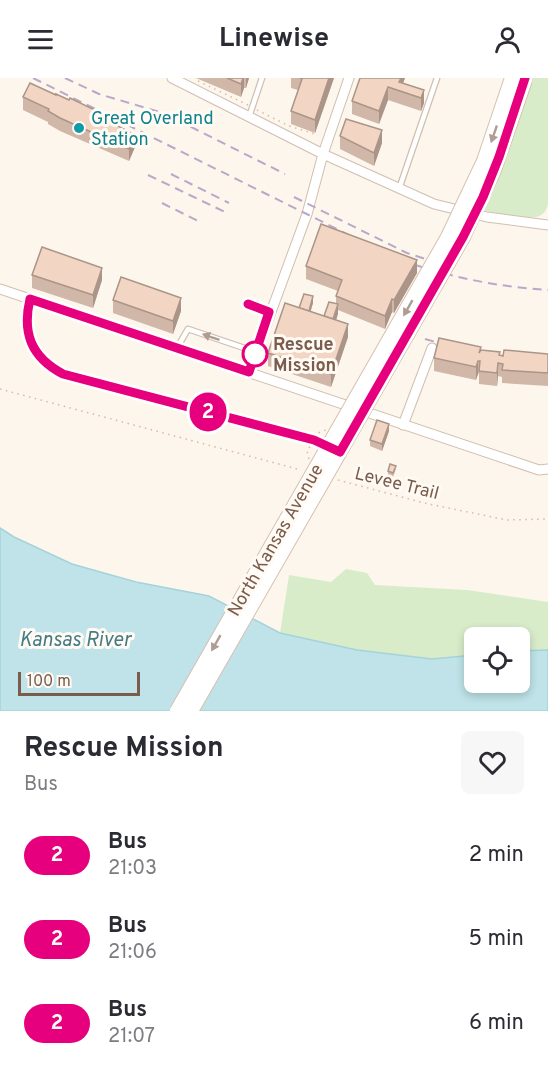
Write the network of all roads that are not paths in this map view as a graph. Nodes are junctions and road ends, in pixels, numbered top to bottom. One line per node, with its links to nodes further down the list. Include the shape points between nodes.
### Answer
1 (262, 78): 6 (lane)
2 (349, 78): 7 (street)
3 (437, 78): 8 (lane)
4 (177, 79): 6 (street)
5 (519, 79): 19 (main road, North Kansas Avenue, bridge, via 494,170 463,237)
6 (249, 117): 7 (street)
7 (323, 154): 8 (street); 13 (street, via 307,214)
8 (399, 189): 9 (street, via 450,209)
9 (548, 225)
10 (0, 289): 11 (street)
11 (30, 299): 14 (street); 19 (street, via 30,342 41,358 63,374 302,437)
12 (248, 304): 13 (lane)
13 (269, 312): 16 (street)
14 (176, 348): 16 (lane, one-way to 14, via 188,329); 17 (street)
15 (432, 348): 18 (street)
16 (255, 352): 17 (street)
17 (249, 372): 18 (street)
18 (403, 425): 20 (street, via 539,470)
19 (334, 449): 21 (main road, North Kansas Avenue, one-way to 21, bridge); 22 (main road, North Kansas Avenue, bridge)
20 (548, 469)
21 (177, 711)
22 (191, 711)

